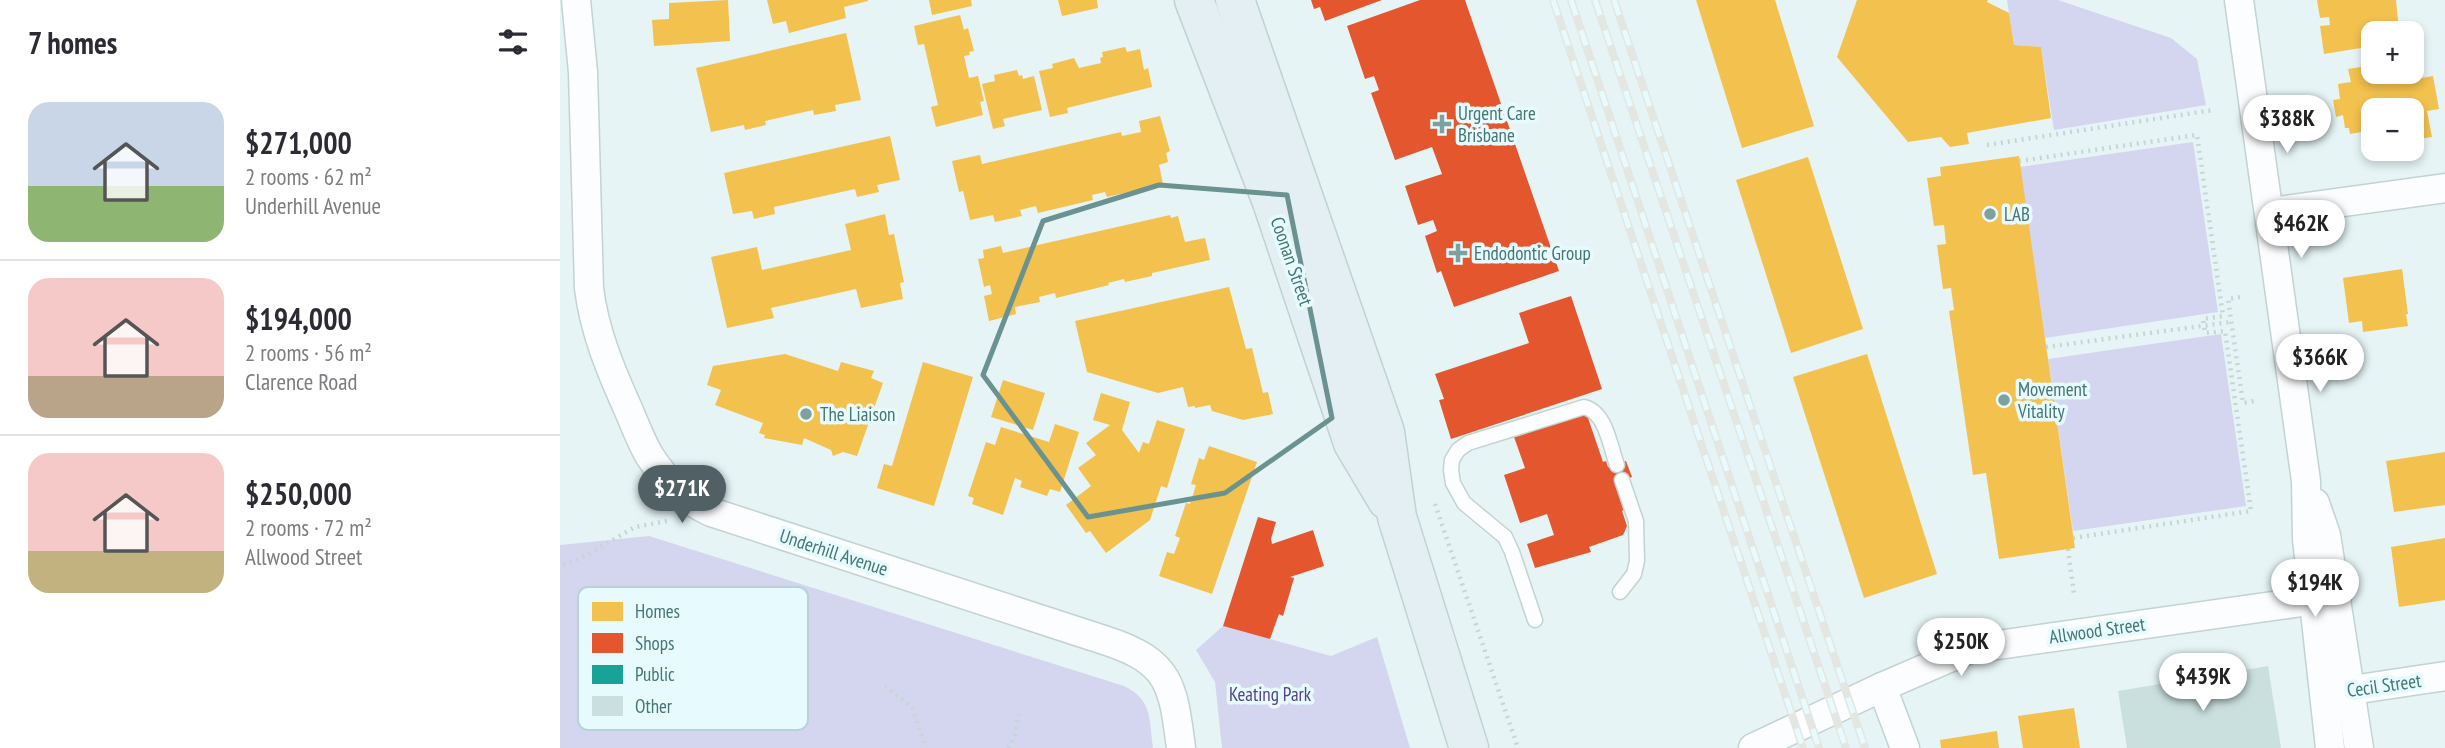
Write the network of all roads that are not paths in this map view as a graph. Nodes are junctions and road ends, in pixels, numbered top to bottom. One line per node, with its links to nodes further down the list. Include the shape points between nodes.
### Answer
1 (576, 0): 18 (street, Underhill Avenue, via 593,315 616,382 657,466 683,495 711,512 1139,653 1168,684)
2 (1194, 0): 9 (main road, Coonan Street, via 1272,202 1353,443)
3 (2239, 0): 6 (street)
4 (1235, 5): 9 (main road, Coonan Street, via 1385,432)
5 (2445, 188): 6 (street)
6 (2270, 212): 11 (street, via 2306,481 2326,535)
7 (1616, 465): 12 (lane, via 1600,417 1584,407 1468,443 1455,454 1451,470 1457,492 1507,541)
8 (1622, 480): 10 (lane, via 1636,521 1637,561)
9 (1396, 517): 17 (main road, Coonan Street)
10 (1620, 592)
11 (2325, 598): 14 (street, Allwood Street, via 1970,649); 15 (street); 16 (street)
12 (1535, 620)
13 (2445, 676): 15 (street, Cecil Street)
14 (1882, 687): 19 (street, Allwood Street); 20 (street)
15 (2351, 690): 16 (street, Cecil Street); 22 (street)
16 (2323, 694): 21 (street)
17 (1464, 740)
18 (1181, 748)
19 (1753, 748)
20 (1905, 748)
21 (2330, 748)
22 (2359, 748)

